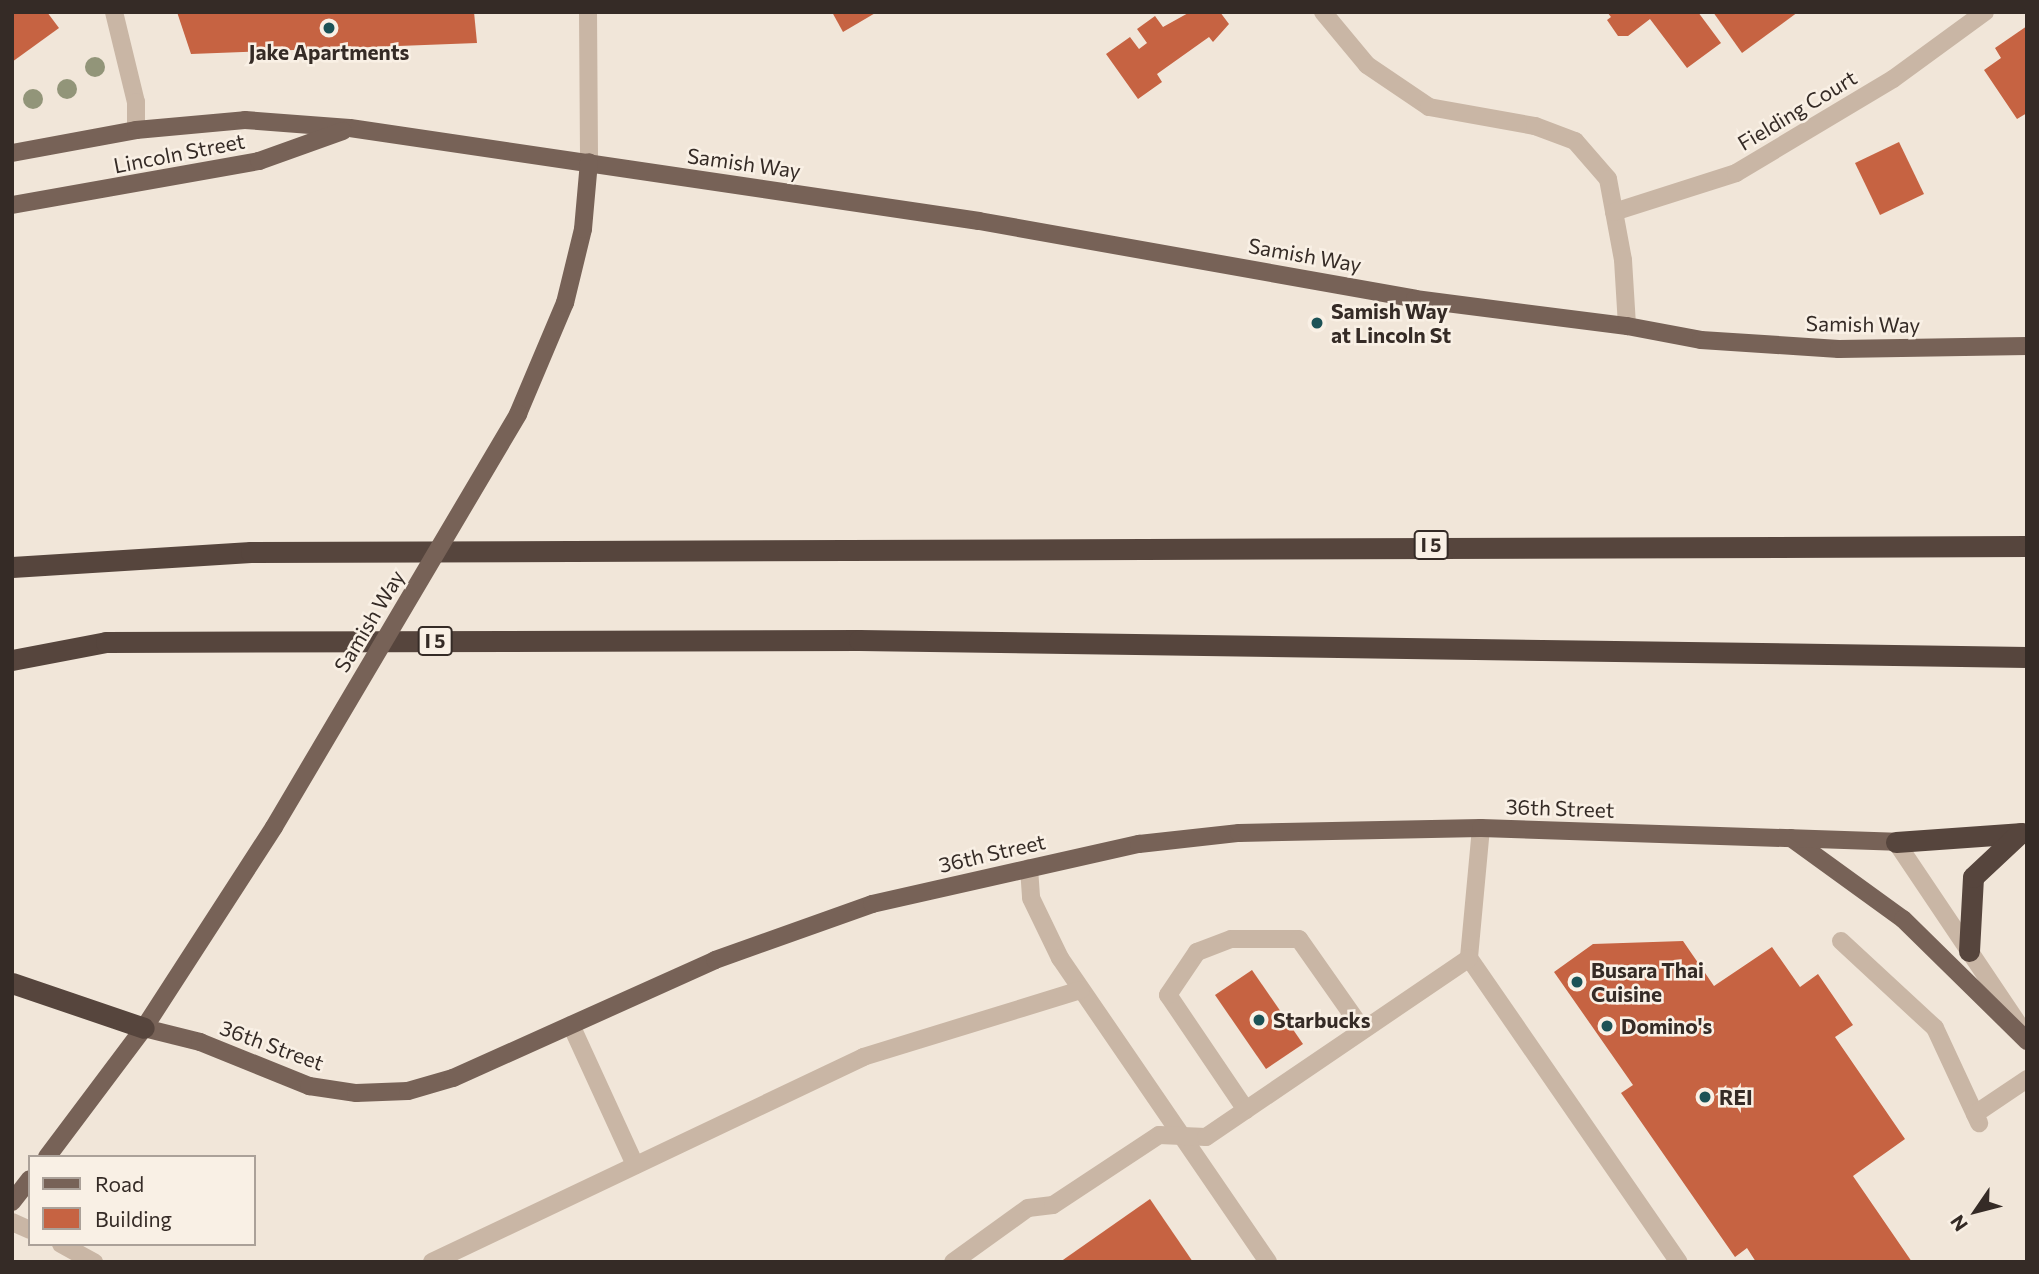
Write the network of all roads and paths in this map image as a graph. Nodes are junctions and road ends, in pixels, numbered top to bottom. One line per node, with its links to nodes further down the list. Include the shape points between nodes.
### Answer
1 (114, 12): 6 (street, via 136,102)
2 (588, 12): 8 (street)
3 (1323, 12): 10 (street, via 1367,65 1429,107 1535,126 1575,141 1608,178)
4 (1985, 12): 10 (street, Fielding Court, via 1894,79 1736,173)
5 (350, 128): 6 (main road, Lincoln Street, via 245,120); 8 (main road, Lincoln Street); 9 (main road, Lincoln Street, via 258,162)
6 (136, 130): 7 (main road, Lincoln Street)
7 (12, 153)
8 (589, 162): 11 (main road, Samish Way, via 979,221 1415,299); 28 (main road, Samish Way, bridge, via 583,229 565,303 518,414 274,827)
9 (12, 205)
10 (1614, 212): 11 (street, via 1623,260)
11 (1627, 326): 12 (main road, Samish Way, via 1701,341 1839,349)
12 (2027, 346)
13 (2027, 545): 14 (highway, I 5, via 265,552)
14 (12, 567)
15 (2027, 657): 16 (highway, I 5, via 803,640 106,642)
16 (12, 660)
17 (1481, 828): 19 (main road, 36th Street); 21 (main road, 36th Street, via 1239,833 1139,844); 24 (street)
18 (2024, 833): 20 (highway); 23 (highway, via 1973,877)
19 (1790, 838): 20 (main road, 36th Street); 30 (main road, via 1903,919)
20 (1896, 842): 23 (street)
21 (1029, 867): 26 (street, via 1031,898 1060,958); 27 (main road, 36th Street, via 872,904 715,960)
22 (1841, 941): 31 (street, via 1935,1028 1977,1119)
23 (1969, 951): 30 (street)
24 (1469, 958): 29 (street); 45 (street)
25 (12, 983): 28 (highway)
26 (1082, 990): 33 (street); 35 (street, via 863,1056)
27 (572, 1025): 28 (main road, 36th Street, via 453,1078 408,1091 356,1093 309,1086 200,1042); 35 (street)
28 (144, 1028): 34 (main road, Samish Way)
29 (1363, 1030): 32 (street); 32 (street, via 1299,939 1231,939 1197,952 1168,995)
30 (2027, 1039)
31 (2027, 1079)
32 (1245, 1110): 33 (street, via 1206,1137)
33 (1181, 1135): 43 (street, via 1158,1135 1054,1205 1028,1208); 44 (street)
34 (49, 1155)
35 (635, 1165): 42 (street)
36 (28, 1182): 37 (main road)
37 (12, 1202)
38 (12, 1222): 39 (street)
39 (28, 1229)
40 (65, 1246): 41 (street)
41 (94, 1262)
42 (432, 1262)
43 (953, 1262)
44 (1268, 1262)
45 (1679, 1262)

